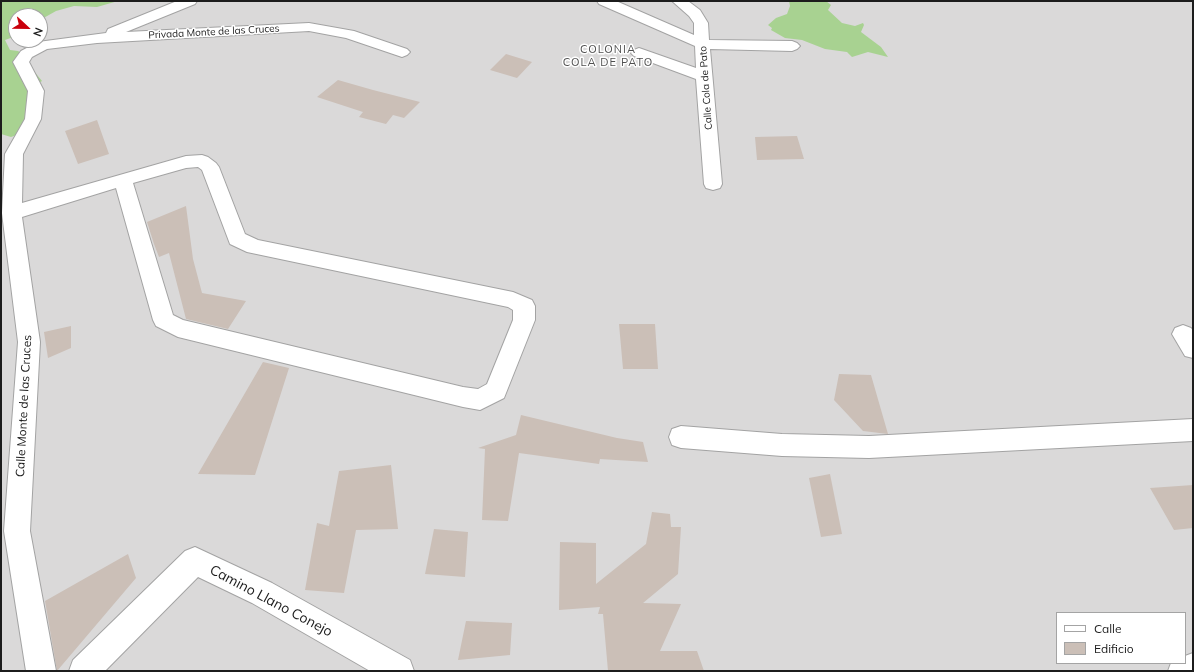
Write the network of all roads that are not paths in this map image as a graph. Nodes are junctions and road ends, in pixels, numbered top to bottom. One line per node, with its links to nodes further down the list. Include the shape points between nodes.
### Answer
1 (190, 1): 4 (street)
2 (604, 1): 5 (street)
3 (679, 1): 5 (street, Calle Cola de Pato, via 695,13 702,23)
4 (97, 38): 7 (street, Privada Monte de las Cruces, via 309,27 349,34); 9 (street, Privada Monte de las Cruces, via 43,45)
5 (703, 44): 6 (street); 10 (street, Calle Cola de Pato)
6 (792, 46)
7 (402, 52)
8 (639, 53): 10 (street)
9 (26, 54): 13 (street, Calle Monte de las Cruces, via 21,62 36,91 33,119 14,154)
10 (704, 76): 12 (street, Calle Cola de Pato)
11 (123, 180): 11 (street, via 186,162 202,161 210,167 237,238 254,247 513,300 524,306 524,320 496,391 480,400 463,397 178,328 164,320); 13 (street)
12 (713, 184)
13 (12, 213): 17 (street, Calle Monte de las Cruces, via 29,342 17,531)
14 (1193, 430): 15 (street, via 869,447 782,445)
15 (681, 437)
16 (1193, 668): 20 (street)
17 (41, 671)
18 (84, 671): 19 (street, Camino Llano Conejo, via 195,561 262,593)
19 (399, 671)
20 (1183, 671)

